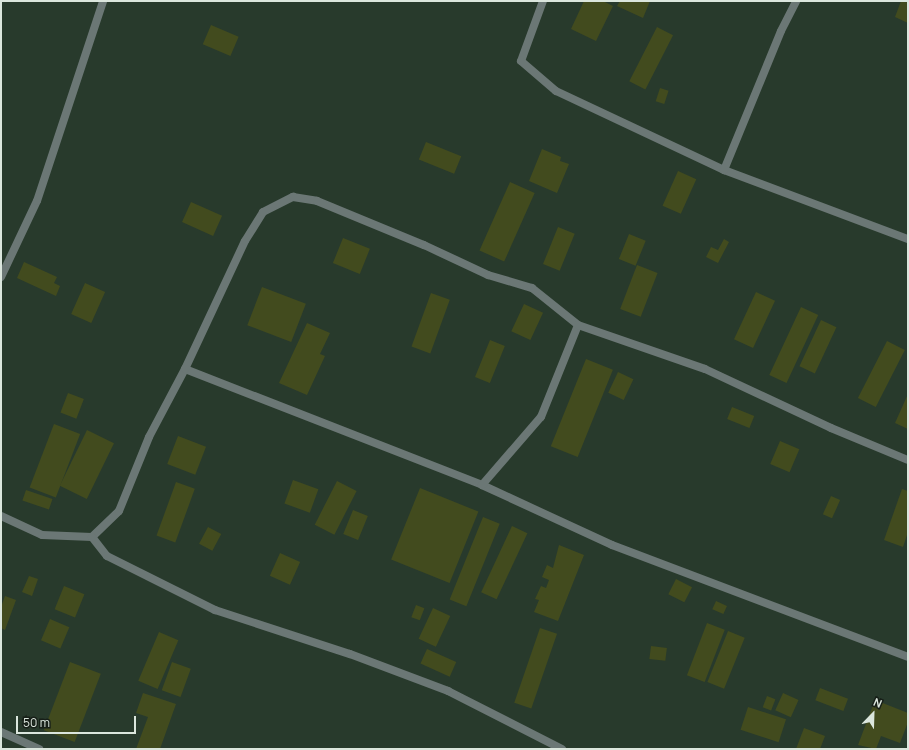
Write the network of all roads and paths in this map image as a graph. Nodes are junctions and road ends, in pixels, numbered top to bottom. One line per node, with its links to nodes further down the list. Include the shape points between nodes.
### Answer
1 (103, 1): 6 (street, via 37,201)
2 (543, 1): 4 (street, via 521,61 556,91)
3 (796, 1): 4 (street, via 781,31)
4 (724, 170): 5 (street)
5 (908, 239)
6 (1, 277)
7 (578, 325): 8 (street, via 532,288 488,275 424,245 317,201 293,197 263,212 249,235); 9 (street, via 706,369 831,428); 10 (street, via 541,418)
8 (185, 368): 10 (street); 12 (street, via 149,437 119,511)
9 (908, 460)
10 (482, 485): 13 (street, via 612,545)
11 (1, 516): 12 (street, via 42,535)
12 (92, 536): 16 (street, via 107,556 215,610 350,654 448,691)
13 (908, 657)
14 (1, 732): 15 (street)
15 (39, 749)
16 (562, 749)

